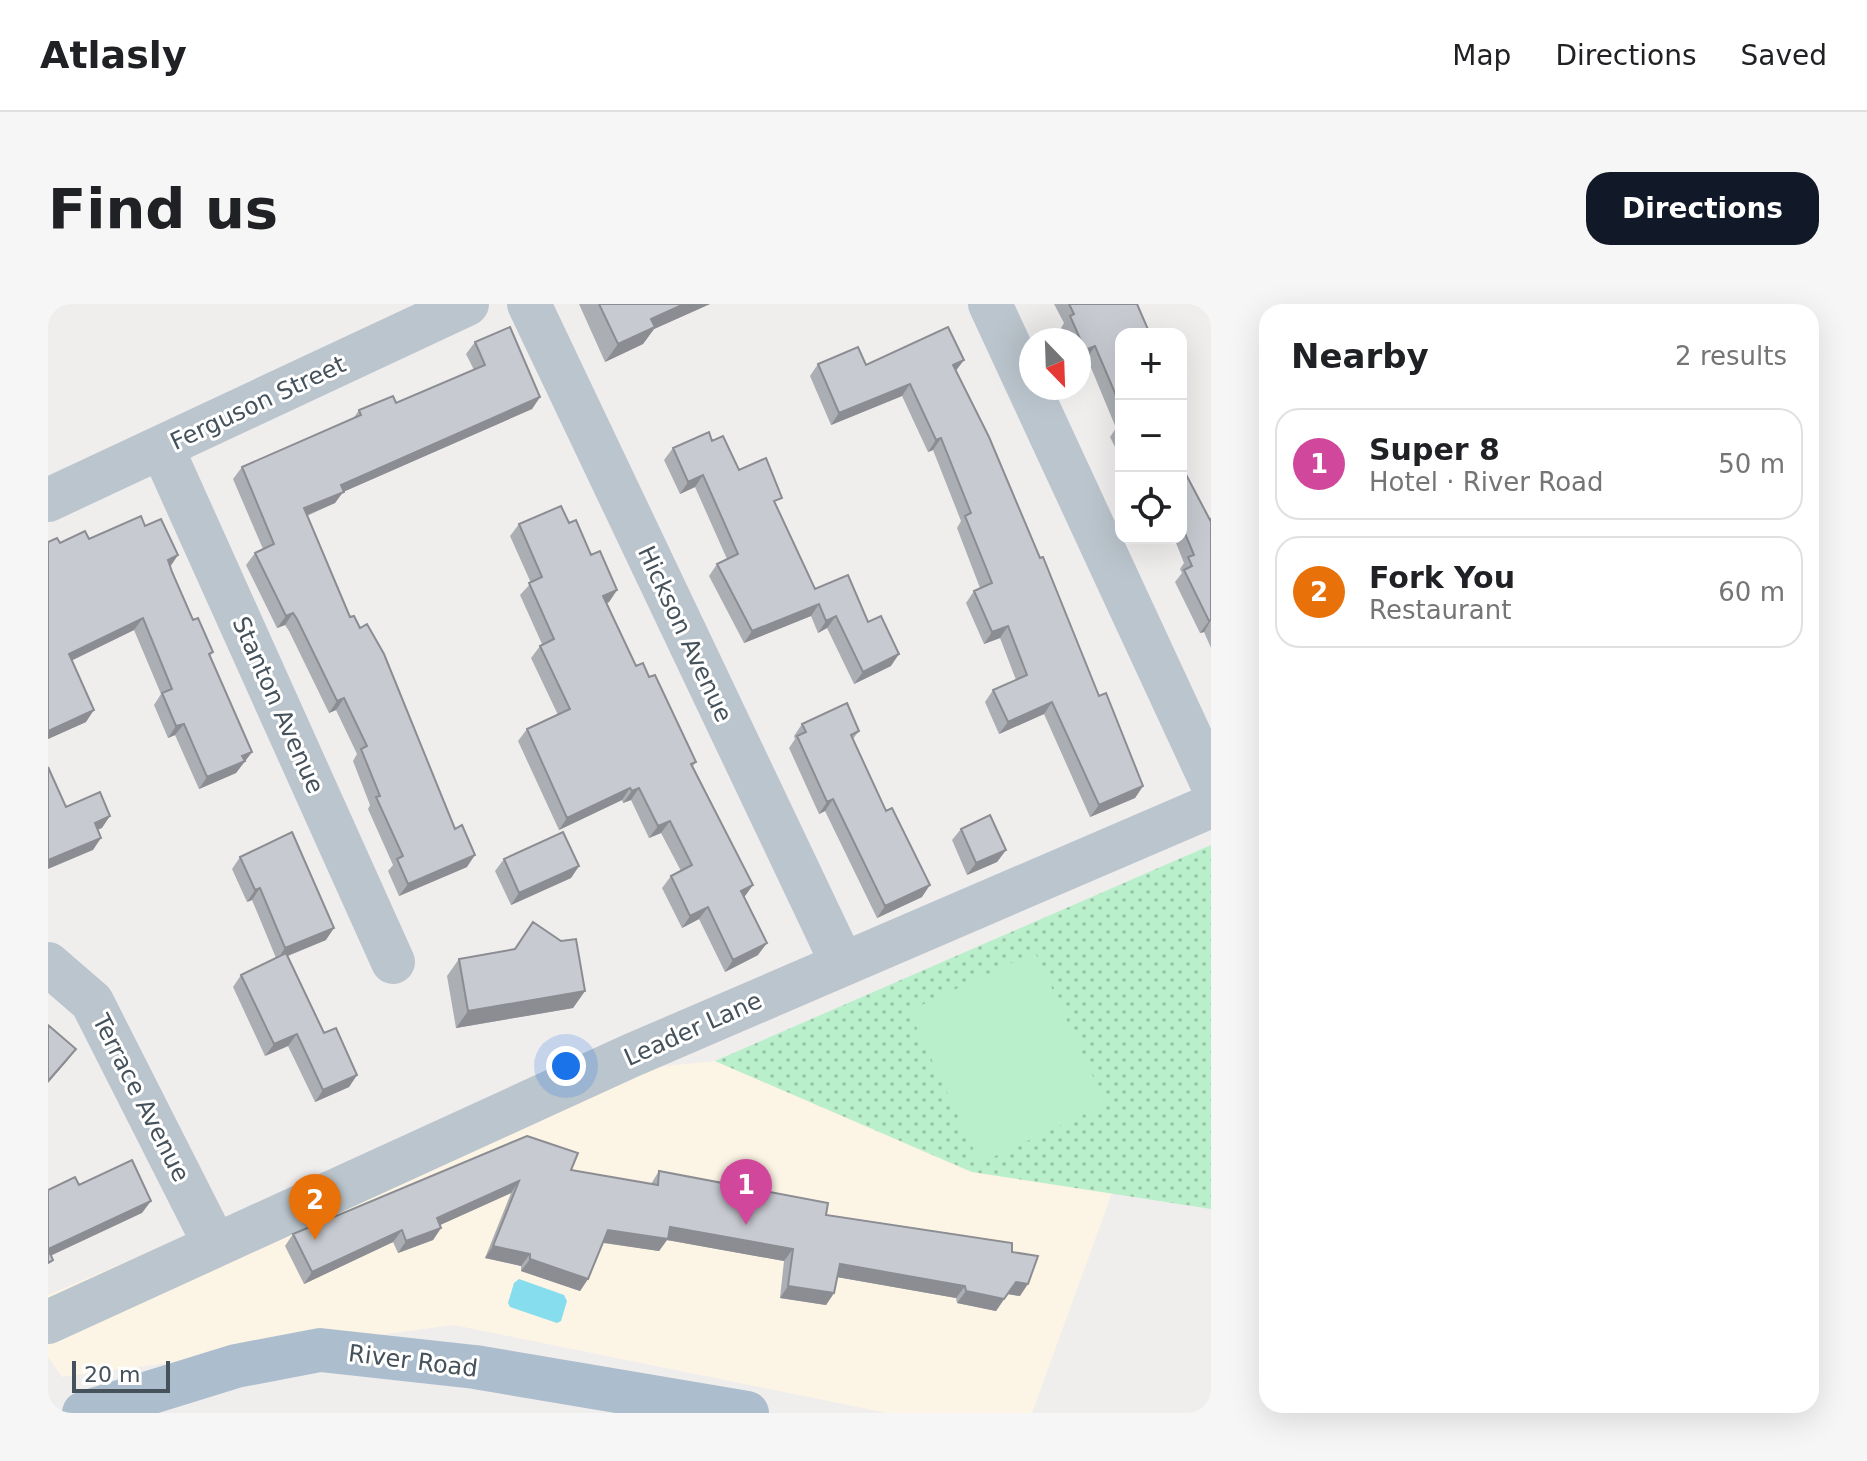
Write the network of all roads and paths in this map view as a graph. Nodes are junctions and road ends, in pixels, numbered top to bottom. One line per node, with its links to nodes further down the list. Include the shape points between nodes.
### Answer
1 (467, 304): 4 (street, Ferguson Street)
2 (529, 304): 9 (street, Hickson Avenue)
3 (990, 304): 6 (street)
4 (162, 448): 5 (street, Ferguson Street); 8 (street, Stanton Avenue)
5 (48, 500)
6 (1211, 781)
7 (1211, 806): 9 (street, Leader Lane)
8 (393, 962)
9 (842, 963): 11 (street, Leader Lane)
10 (48, 964): 11 (street, Terrace Avenue, via 92,1002)
11 (215, 1245): 12 (street, Leader Lane)
12 (48, 1322)
13 (84, 1413): 14 (main road, River Road, via 236,1366 320,1350 475,1367)
14 (747, 1413)

